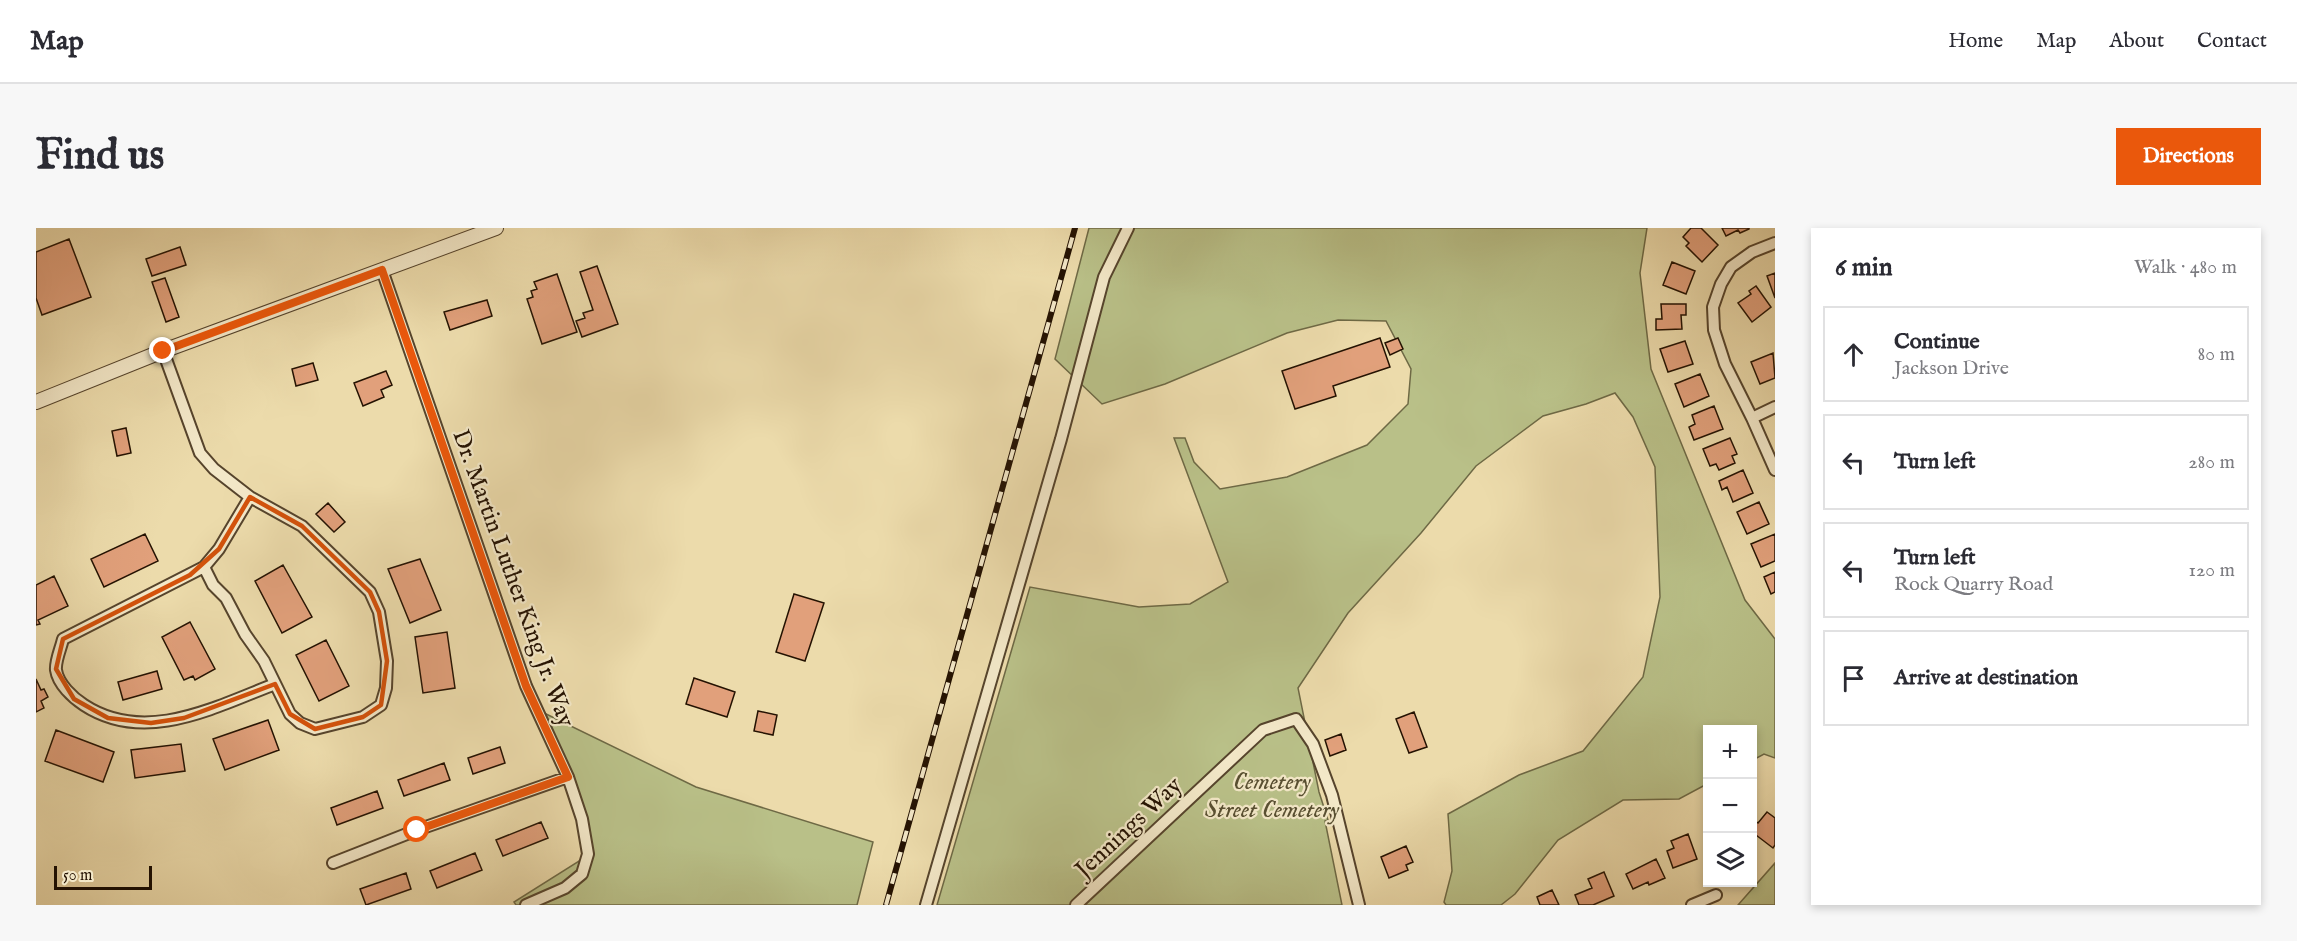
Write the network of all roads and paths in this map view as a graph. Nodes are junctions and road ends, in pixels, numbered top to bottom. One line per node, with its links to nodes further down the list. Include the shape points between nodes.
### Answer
1 (496, 228): 4 (street)
2 (1128, 228): 17 (street, via 1104,277)
3 (1775, 243): 8 (street, via 1752,252 1731,267 1713,307 1714,330 1725,364)
4 (382, 270): 5 (street); 13 (street, Dr. Martin Luther King Jr. Way, via 526,686)
5 (163, 351): 6 (street); 10 (street, via 200,453)
6 (36, 402)
7 (1775, 407): 8 (street)
8 (1752, 418): 9 (street)
9 (1775, 470)
10 (250, 497): 11 (street); 12 (street, via 302,526 370,592 379,612 387,662 381,705 363,717 315,729 290,714)
11 (204, 567): 12 (street); 12 (street, via 63,639 56,669 62,683 74,699 125,723 184,718)
12 (275, 684)
13 (568, 777): 14 (street); 16 (street, Dr. Martin Luther King Jr. Way, via 588,854 582,874 565,888)
14 (333, 863)
15 (1716, 895): 20 (street)
16 (526, 905)
17 (926, 905)
18 (1076, 905): 19 (street, Jennings Way, via 1263,730 1296,719 1313,744 1332,795)
19 (1359, 905)
20 (1692, 905)

